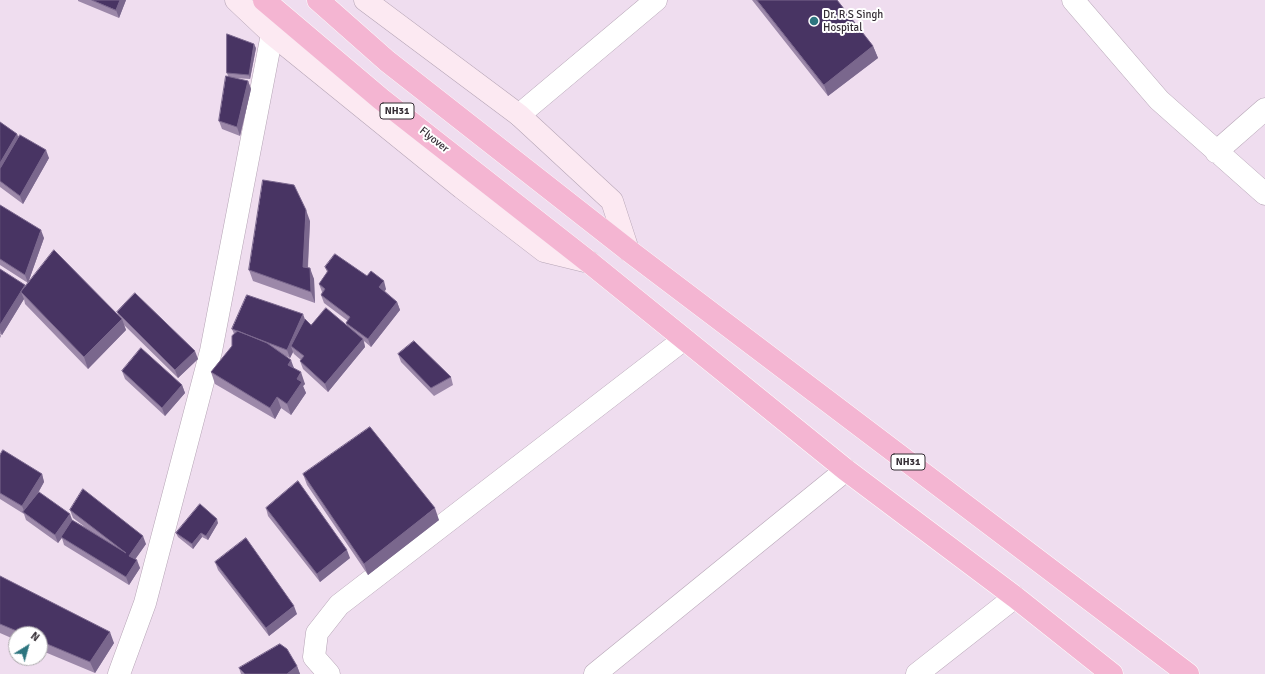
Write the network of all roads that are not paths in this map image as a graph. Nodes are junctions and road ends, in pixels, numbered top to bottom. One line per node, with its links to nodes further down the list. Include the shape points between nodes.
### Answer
1 (236, 0): 7 (street)
2 (264, 0): 13 (highway, Flyover / NH31, via 381,99)
3 (318, 0): 12 (highway, NH31, via 388,61)
4 (365, 0): 9 (street)
5 (656, 0): 9 (street)
6 (1073, 0): 10 (street, via 1159,100)
7 (272, 34): 13 (street, via 544,251); 17 (street, via 211,351 145,603)
8 (1265, 109): 10 (street)
9 (519, 115): 12 (street, via 612,201)
10 (1216, 152): 11 (street)
11 (1265, 194)
12 (628, 250): 22 (highway, NH31)
13 (589, 262): 14 (highway, NH31)
14 (683, 340): 15 (highway, NH31); 18 (street, via 339,604 317,633 314,657)
15 (846, 470): 16 (highway, NH31); 19 (street)
16 (1015, 597): 20 (street); 21 (highway, NH31)
17 (119, 674)
18 (329, 674)
19 (595, 674)
20 (917, 674)
21 (1112, 674)
22 (1188, 674)

